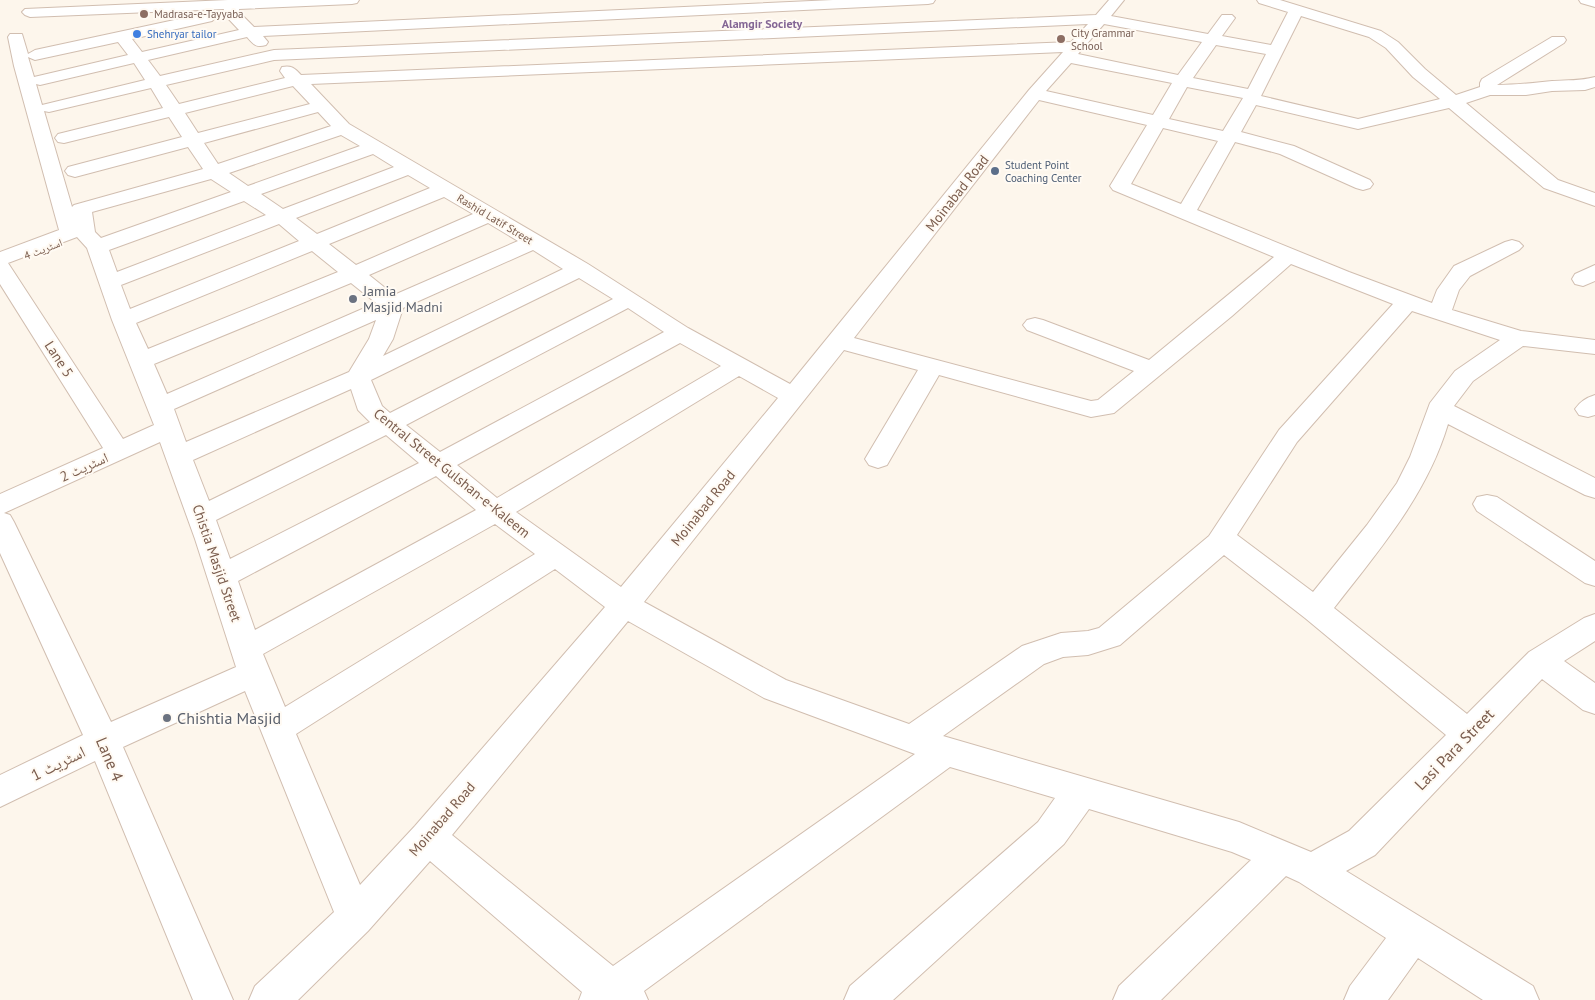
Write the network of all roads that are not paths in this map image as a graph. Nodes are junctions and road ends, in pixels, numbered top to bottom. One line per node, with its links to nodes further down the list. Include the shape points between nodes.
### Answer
1 (352, 0): 8 (street)
2 (928, 0): 10 (street)
3 (1117, 0): 12 (street, Moinabad Road)
4 (1264, 0): 9 (street)
5 (1586, 0): 6 (street)
6 (1595, 3)
7 (34, 6): 8 (street)
8 (218, 8): 13 (street, Rashid Latif Street); 14 (street)
9 (1297, 10): 19 (street); 33 (street, via 1375,34)
10 (507, 13): 13 (street); 18 (street)
11 (1227, 18): 16 (street)
12 (1101, 19): 16 (street); 18 (street); 20 (street, Moinabad Road)
13 (250, 32): 22 (street, Rashid Latif Street); 23 (street)
14 (122, 36): 21 (street); 23 (street)
15 (16, 37): 58 (street, via 70,233)
16 (1211, 39): 19 (street); 27 (street)
17 (1558, 40): 30 (street, via 1488,83)
18 (495, 46): 22 (street); 24 (street)
19 (1276, 51): 32 (street)
20 (1072, 52): 24 (street); 27 (street); 31 (street, Moinabad Road)
21 (35, 55)
22 (274, 55): 26 (street, Rashid Latif Street); 29 (street)
23 (138, 58): 25 (street); 29 (street)
24 (498, 71): 26 (street)
25 (40, 80)
26 (297, 80): 34 (street, Rashid Latif Street); 36 (street)
27 (1182, 81): 32 (street); 37 (street)
28 (1595, 82): 30 (street, via 1526,90)
29 (156, 83): 35 (street); 36 (street)
30 (1488, 90): 33 (street)
31 (1035, 94): 37 (street); 71 (street, Moinabad Road)
32 (1252, 97): 33 (street, via 1358,124); 39 (street)
33 (1455, 101): 49 (street, via 1551,184)
34 (322, 106): 38 (street, Rashid Latif Street); 41 (street)
35 (49, 107)
36 (173, 110): 40 (street); 41 (street)
37 (1157, 122): 39 (street); 50 (street, via 1120,186)
38 (343, 128): 42 (street, Rashid Latif Street); 45 (street)
39 (1230, 137): 46 (street, via 1287,150); 50 (street)
40 (64, 138)
41 (192, 139): 44 (street); 45 (street)
42 (374, 147): 43 (street, Rashid Latif Street); 48 (street)
43 (408, 168): 47 (street, Rashid Latif Street); 52 (street)
44 (75, 171)
45 (214, 172): 48 (street); 53 (street)
46 (1364, 184)
47 (446, 190): 51 (street, Rashid Latif Street); 55 (street)
48 (245, 192): 52 (street); 53 (street)
49 (1595, 200)
50 (1186, 212): 57 (street)
51 (489, 215): 54 (street, Rashid Latif Street); 61 (street)
52 (282, 217): 55 (street); 62 (street)
53 (88, 230): 59 (street, اسٹریٹ 4); 62 (street, Chistia Masjid Street)
54 (534, 242): 60 (street, Rashid Latif Street); 65 (street, اسٹریٹ 2)
55 (315, 243): 61 (street); 67 (street)
56 (1512, 246): 66 (street, via 1462,271 1448,290)
57 (1289, 255): 64 (street); 76 (street)
58 (0, 259)
59 (0, 266): 82 (street, Lane 5)
60 (580, 270): 63 (street, Rashid Latif Street); 77 (street)
61 (353, 274): 65 (street); 73 (street)
62 (109, 282): 67 (street, Chistia Masjid Street)
63 (630, 299): 69 (street, Rashid Latif Street); 81 (street)
64 (1408, 302): 66 (street); 92 (street, via 1294,429 1223,534)
65 (393, 305): 77 (street, via 381,339); 80 (street, اسٹریٹ 2)
66 (1440, 313): 70 (street)
67 (123, 320): 73 (street, Chistia Masjid Street)
68 (1035, 325): 76 (street)
69 (680, 333): 74 (street, Rashid Latif Street); 85 (street)
70 (1518, 338): 72 (street); 79 (street, via 1464,376)
71 (838, 341): 75 (street); 78 (street, Moinabad Road)
72 (1595, 347)
73 (140, 361): 80 (street, Chistia Masjid Street)
74 (739, 366): 78 (street, Rashid Latif Street); 89 (street, اسٹریٹ 1)
75 (931, 368): 76 (street, via 1091,409 1105,407); 84 (street)
76 (1151, 369)
77 (358, 377): 81 (street, Central Street Gulshan-e-Kaleem, via 371,410); 83 (street)
78 (794, 397): 96 (street, Moinabad Road)
79 (1439, 409): 86 (street); 97 (street, via 1431,437 1410,484)
80 (164, 418): 82 (street, اسٹریٹ 2); 83 (street, Chistia Masjid Street)
81 (388, 424): 85 (street, Central Street Gulshan-e-Kaleem); 90 (street)
82 (118, 451): 88 (street, اسٹریٹ 2)
83 (178, 456): 90 (street, Chistia Masjid Street)
84 (878, 459)
85 (438, 464): 89 (street, Central Street Gulshan-e-Kaleem); 95 (street)
86 (1595, 489)
87 (1487, 504): 94 (street)
88 (0, 505)
89 (496, 510): 93 (street, Central Street Gulshan-e-Kaleem); 99 (street, اسٹریٹ 1)
90 (201, 516): 95 (street, Chistia Masjid Street)
91 (0, 522): 105 (street, Lane 4)
92 (1223, 539): 97 (street); 104 (street, via 1109,637 1061,645 1033,655)
93 (556, 556): 96 (street, Central Street Gulshan-e-Kaleem); 102 (street)
94 (1595, 575)
95 (222, 576): 99 (street, Chistia Masjid Street)
96 (624, 605): 104 (street, Central Street Gulshan-e-Kaleem, via 775,689); 109 (street, Moinabad Road)
97 (1316, 610): 103 (street)
98 (1595, 626): 100 (street, Lasi Para Street)
99 (250, 661): 102 (street, Chistia Masjid Street); 105 (street, اسٹریٹ 1)
100 (1540, 661): 101 (street); 103 (street, Lasi Para Street)
101 (1595, 701)
102 (277, 729): 111 (street, Chistia Masjid Street)
103 (1469, 734): 110 (street, Lasi Para Street, via 1362,844)
104 (913, 739): 106 (street, Central Street Gulshan-e-Kaleem)
105 (103, 741): 108 (street, اسٹریٹ 1); 115 (street, Lane 4)
106 (946, 751): 107 (street, Central Street Gulshan-e-Kaleem); 114 (street)
107 (1080, 791): 110 (street, Central Street Gulshan-e-Kaleem, via 1238,838); 116 (street, via 1051,834)
108 (0, 792)
109 (428, 837): 111 (street, Moinabad Road); 114 (street)
110 (1297, 863): 112 (street, Central Street Gulshan-e-Kaleem); 117 (street, Lasi Para Street)
111 (355, 918): 113 (street, Moinabad Road)
112 (1413, 933): 118 (street); 119 (street, Central Street Gulshan-e-Kaleem)
113 (288, 993)
114 (613, 997)
115 (213, 1000)
116 (864, 1000)
117 (1133, 1000)
118 (1364, 1000)
119 (1519, 1000)

